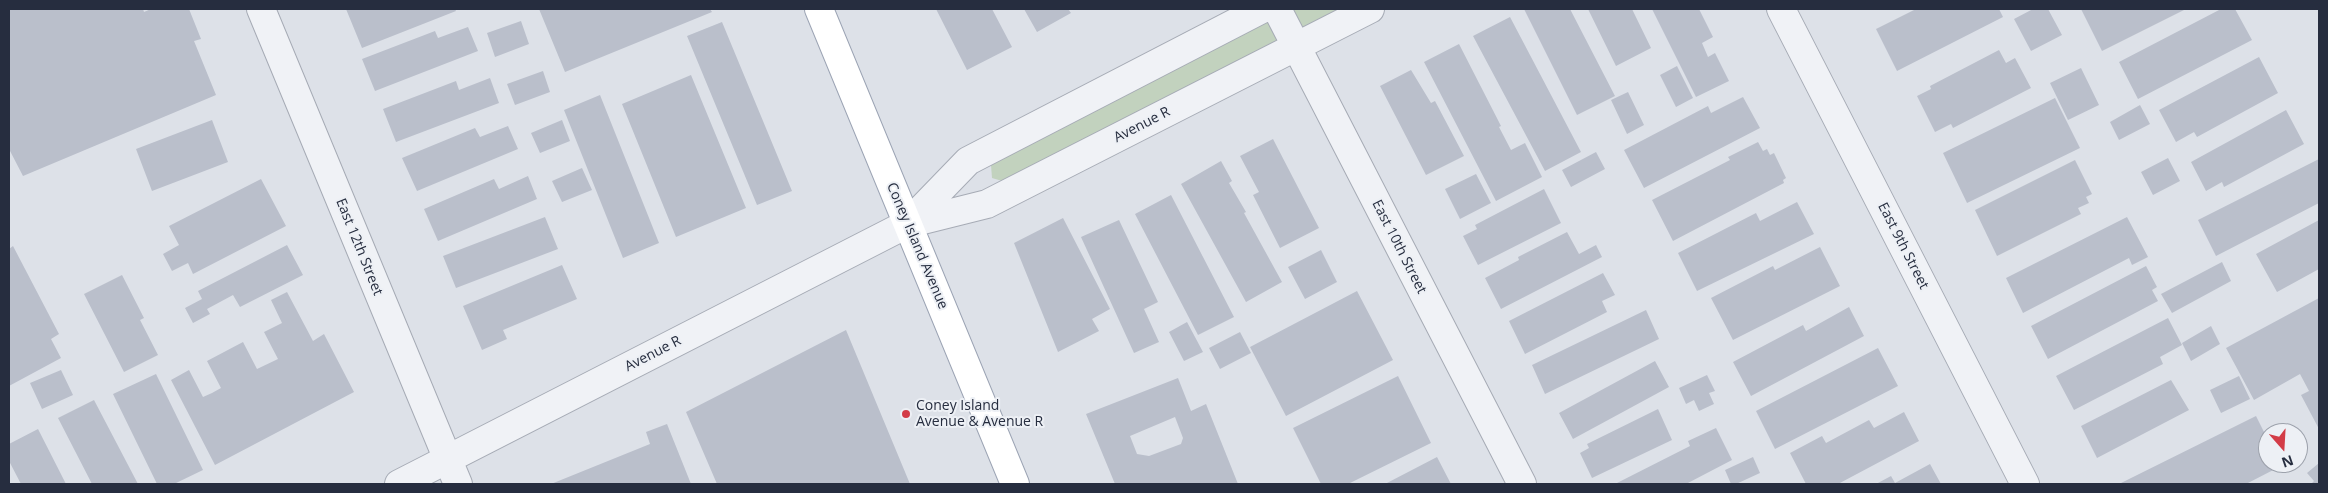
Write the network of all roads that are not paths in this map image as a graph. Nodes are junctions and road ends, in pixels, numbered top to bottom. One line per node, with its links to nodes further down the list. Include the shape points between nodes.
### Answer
1 (262, 9): 9 (street, East 12th Street)
2 (819, 9): 8 (main road, Coney Island Avenue)
3 (1262, 9): 8 (street, Avenue R, via 968,161)
4 (1277, 9): 7 (street, East 10th Street)
5 (1370, 9): 7 (street, Avenue R)
6 (1781, 9): 14 (street, East 9th Street)
7 (1295, 47): 8 (street, Avenue R, via 987,204); 13 (street, East 10th Street)
8 (908, 224): 9 (street, Avenue R); 12 (main road, Coney Island Avenue)
9 (448, 460): 10 (street, Avenue R); 11 (street, East 12th Street)
10 (399, 484)
11 (458, 484)
12 (1015, 484)
13 (1522, 484)
14 (2025, 484)

